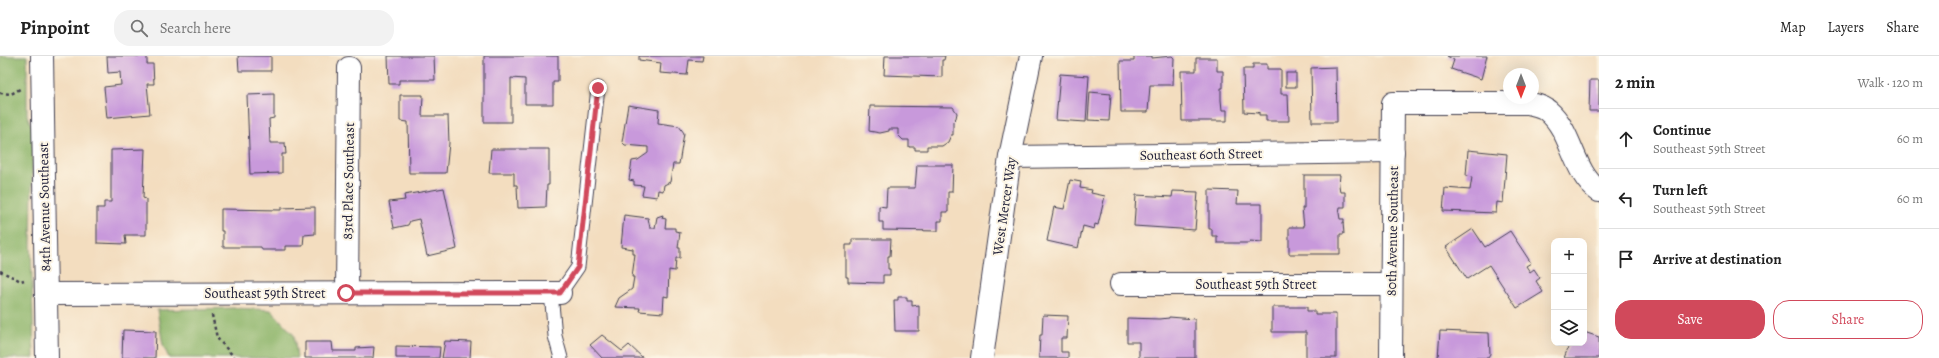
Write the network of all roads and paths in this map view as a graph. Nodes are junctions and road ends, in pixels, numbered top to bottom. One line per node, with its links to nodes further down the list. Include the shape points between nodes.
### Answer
1 (42, 56): 14 (street, 84th Avenue Southeast)
2 (1031, 56): 6 (street, West Mercer Way)
3 (349, 68): 12 (street, 83rd Place Southeast)
4 (598, 88): 13 (lane, via 578,267)
5 (1393, 152): 6 (street, Southeast 60th Street); 7 (street, 80th Avenue Southeast, via 1393,103 1528,103 1548,110 1559,124 1580,170 1590,185); 11 (street, 80th Avenue Southeast)
6 (1010, 157): 19 (street, West Mercer Way)
7 (1599, 191)
8 (0, 271): 9 (path)
9 (21, 281)
10 (1121, 284): 11 (street, Southeast 59th Street)
11 (1391, 284): 20 (street, 80th Avenue Southeast)
12 (346, 293): 13 (street, Southeast 59th Street); 14 (street, Southeast 59th Street)
13 (555, 293): 18 (lane, via 554,336)
14 (46, 294): 16 (street, 84th Avenue Southeast)
15 (212, 312): 17 (path, via 217,338)
16 (47, 358)
17 (235, 358)
18 (561, 358)
19 (982, 358)
20 (1391, 358)

